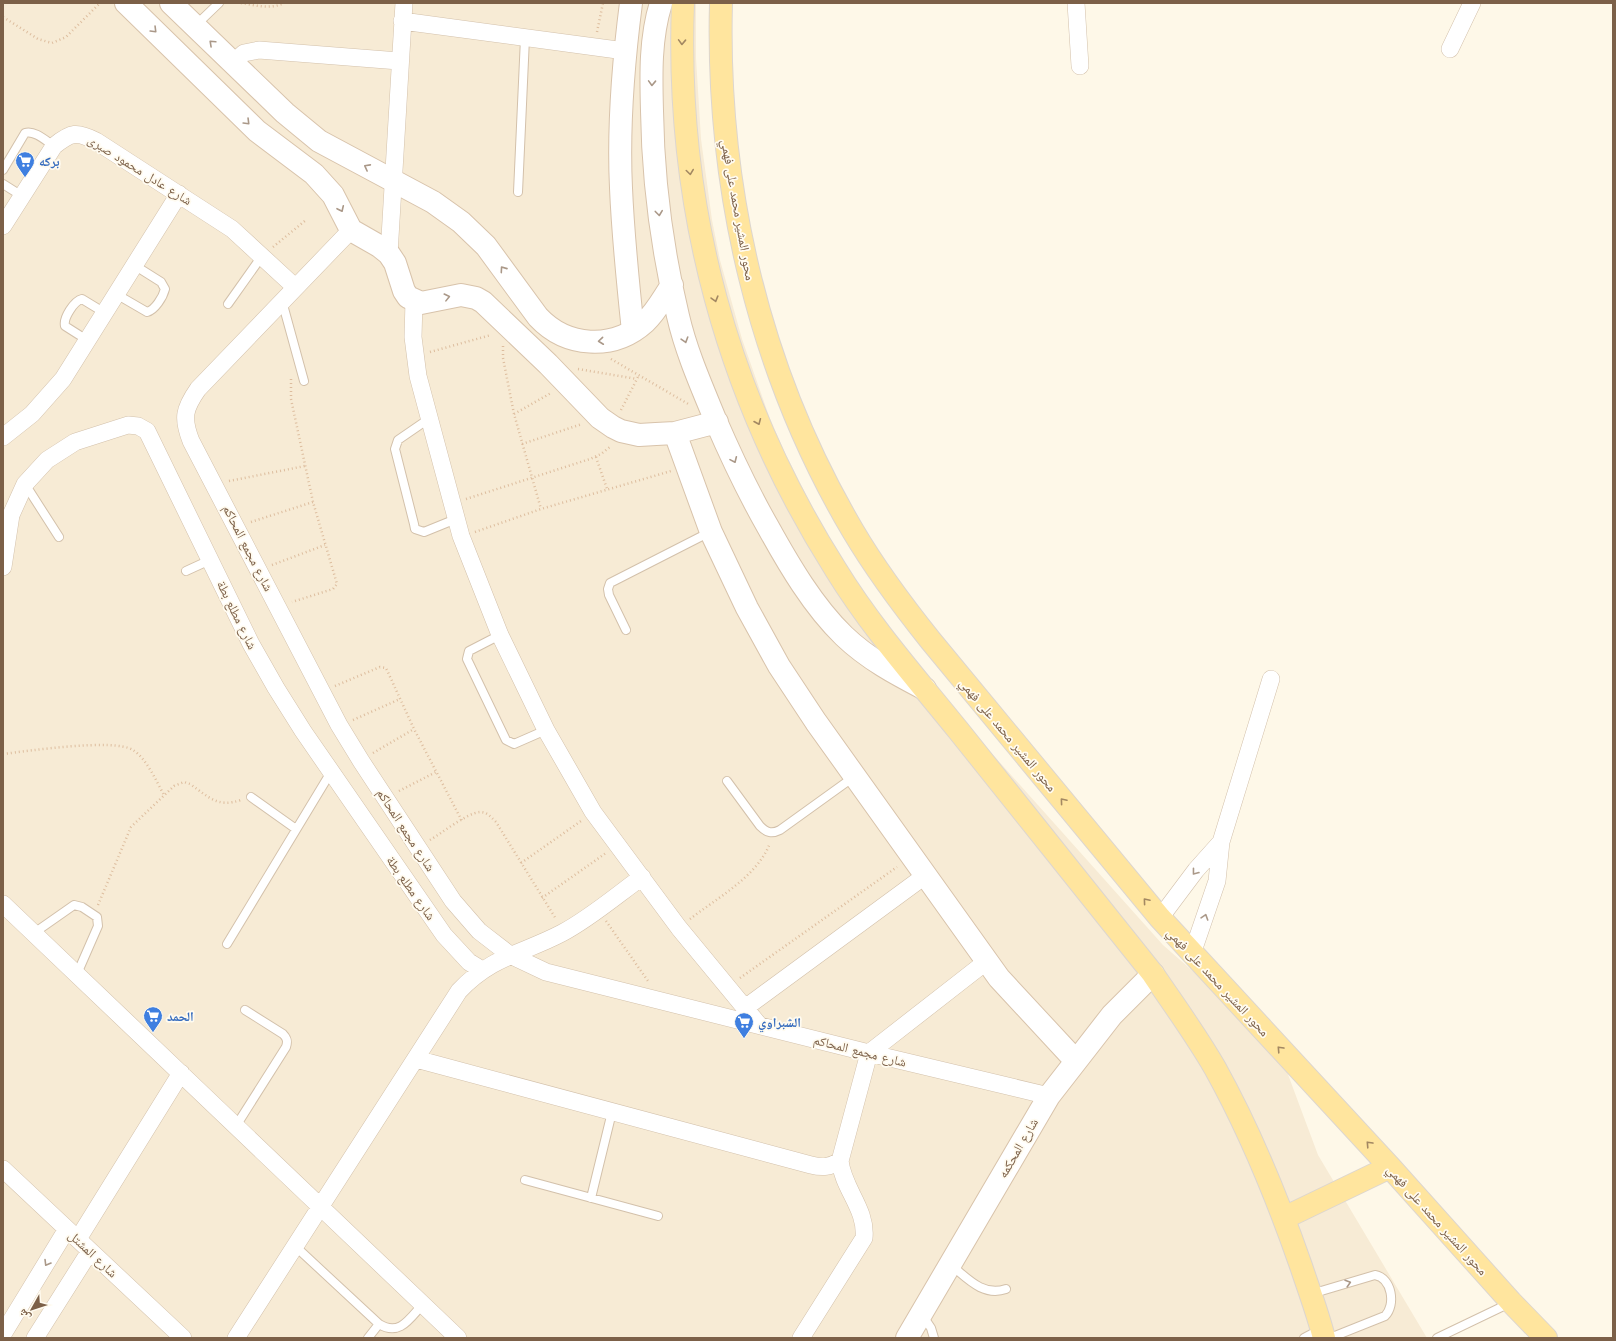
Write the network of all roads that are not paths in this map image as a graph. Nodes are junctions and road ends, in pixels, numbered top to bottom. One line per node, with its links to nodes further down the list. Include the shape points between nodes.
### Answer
1 (126, 3): 21 (street, one-way to 21, via 257,132)
2 (171, 3): 12 (street)
3 (219, 3): 12 (lane)
4 (404, 3): 11 (street)
5 (631, 3): 15 (street)
6 (661, 3): 33 (street, one-way to 33, via 653,37 652,124 660,221)
7 (683, 3): 59 (main road, one-way to 59, via 681,57 685,133 695,208 711,283 739,373 775,460 815,536 861,608)
8 (721, 3): 70 (main road, محور المشير محمد على فهمي, one-way to 8, via 903,606 854,532 812,454 769,346 740,234 725,139 721,89)
9 (1076, 3): 18 (street)
10 (1472, 3): 14 (street)
11 (402, 21): 13 (street); 16 (street)
12 (194, 26): 17 (street, one-way to 12)
13 (525, 38): 15 (street); 25 (lane)
14 (1450, 49)
15 (625, 51): 42 (street, via 620,119 621,188)
16 (399, 61): 17 (street, via 258,50 244,53); 23 (street)
17 (233, 63): 19 (street)
18 (1080, 66)
19 (318, 141): 21 (street); 23 (street, one-way to 19)
20 (54, 146): 22 (lane, via 30,132 25,133); 26 (street, شارع عادل محمود صبرى, via 66,136 82,134); 27 (street, شارع عادل محمود صبرى)
21 (303, 164): 29 (street, one-way to 29, via 333,195)
22 (3, 170)
23 (392, 181): 30 (street); 39 (street, one-way to 23, via 474,234 448,212)
24 (3, 184): 27 (lane)
25 (518, 192)
26 (179, 194): 31 (street, شارع عادل محمود صبرى, via 232,229); 32 (street)
27 (22, 196): 28 (street, شارع عادل محمود صبرى)
28 (3, 226)
29 (351, 230): 30 (street); 34 (street, شارع مجمع المحاكم)
30 (389, 254): 37 (street, via 395,263 404,291)
31 (262, 256): 34 (street, شارع عادل محمود صبرى); 38 (lane)
32 (134, 265): 35 (street); 35 (lane, via 163,285 164,292 150,312)
33 (672, 285): 42 (street, via 655,311); 46 (street, one-way to 46, via 686,346)
34 (295, 287): 36 (street, شارع مجمع المحاكم)
35 (116, 294): 40 (street)
36 (282, 301): 44 (lane); 74 (street, شارع مجمع المحاكم, via 198,389 187,404 185,423 191,441 321,692 361,761 453,901 479,931)
37 (414, 301): 41 (street, one-way to 41, via 428,302 452,295 468,296 483,302); 45 (street, via 414,357)
38 (228, 304)
39 (530, 307): 41 (street); 42 (street, one-way to 39, via 617,339 599,342 572,339 547,328)
40 (104, 313): 43 (street); 43 (lane, via 82,299 76,302 65,320 65,326)
41 (508, 329): 47 (street, via 611,425 639,435)
42 (633, 331)
43 (87, 340): 48 (street, via 63,379 48,397 32,414)
44 (304, 381)
45 (430, 418): 50 (street); 50 (lane, via 395,444 415,529 424,532)
46 (716, 421): 47 (street); 59 (street, one-way to 59, via 779,547 829,619 871,659)
47 (675, 433): 51 (street)
48 (3, 437)
49 (25, 484): 52 (lane); 53 (street, شارع مطلع بطة, via 47,460 75,442 128,425 138,426 147,431 152,440); 54 (street, شارع مطلع بطة, via 11,515)
50 (454, 511): 57 (street, via 461,536)
51 (711, 532): 56 (lane, via 610,583 609,595); 62 (street, via 747,608 780,666 816,722)
52 (58, 537)
53 (210, 560): 55 (lane); 61 (street, شارع مطلع بطة, via 276,688)
54 (3, 567)
55 (186, 571)
56 (626, 630)
57 (500, 635): 60 (street); 60 (lane, via 469,651 467,659 506,740 514,744)
58 (1271, 679): 66 (street)
59 (925, 689): 78 (main road)
60 (546, 730): 68 (street, via 593,812 616,846)
61 (331, 772): 65 (lane); 76 (street, شارع مطلع بطة, via 444,935 469,962)
62 (855, 775): 63 (lane, via 773,833 766,832 760,826); 67 (street)
63 (727, 781)
64 (251, 797): 65 (lane)
65 (296, 829): 72 (lane)
66 (1221, 842): 70 (street, one-way to 70); 73 (street, one-way to 66, via 1217,881)
67 (926, 875): 75 (street); 79 (street)
68 (642, 877): 74 (street, via 564,932); 79 (street, via 679,928)
69 (4, 900): 71 (street)
70 (1160, 918): 73 (main road, محور المشير محمد على فهمي)
71 (34, 933): 77 (street); 77 (lane, via 74,905 94,914 99,921 98,926)
72 (227, 944)
73 (1192, 954): 90 (main road, محور المشير محمد على فهمي, one-way to 73)
74 (510, 955): 76 (street); 81 (street, شارع مجمع المحاكم, via 546,972)
75 (987, 961): 82 (street); 84 (street, via 1012,993)
76 (482, 970): 83 (street, via 459,991)
77 (77, 974): 85 (street)
78 (1153, 974): 84 (street, شارع المحكمه, via 1112,1015); 96 (main road, via 1185,1019 1214,1067 1264,1166)
79 (745, 1008): 81 (street)
80 (245, 1010): 88 (lane, via 283,1034 288,1042)
81 (759, 1025): 82 (street, شارع مجمع المحاكم)
82 (869, 1053): 86 (street, شارع مجمع المحاكم); 89 (street)
83 (416, 1059): 87 (street); 94 (street)
84 (1076, 1060): 86 (street, شارع المحكمه)
85 (180, 1073): 88 (street); 97 (street)
86 (1049, 1096): 99 (street, شارع المحكمه)
87 (612, 1112): 89 (street, via 822,1168 832,1166); 93 (lane)
88 (236, 1126): 94 (street)
89 (840, 1160): 114 (street, via 842,1172 865,1226 864,1238)
90 (1390, 1168): 96 (main road); 102 (main road, محور المشير محمد على فهمي)
91 (3, 1170): 97 (street, شارع المشتل)
92 (525, 1180): 93 (lane)
93 (591, 1198): 95 (lane)
94 (321, 1207): 98 (street); 103 (street)
95 (658, 1216)
96 (1284, 1218): 101 (main road)
97 (78, 1240): 107 (street, one-way to 107); 109 (street, شارع المشتل); 110 (street)
98 (295, 1246): 105 (lane); 111 (street)
99 (950, 1264): 100 (lane, via 982,1289 995,1292); 104 (street, شارع المحكمه)
100 (1006, 1289)
101 (1310, 1294): 108 (main road); 108 (lane, one-way to 108, via 1375,1275 1386,1282 1392,1301 1385,1316)
102 (1511, 1302): 106 (main road, محور المشير محمد على فهمي); 117 (lane)
103 (423, 1304): 105 (lane, via 396,1329 387,1329); 113 (street)
104 (921, 1313): 115 (street, شارع المحكمه); 116 (lane)
105 (380, 1324): 112 (lane)
106 (1536, 1331)
107 (3, 1334)
108 (1320, 1336)
109 (179, 1337)
110 (35, 1338)
111 (236, 1338)
112 (368, 1338)
113 (458, 1338)
114 (801, 1338)
115 (907, 1338)
116 (934, 1338)
117 (1437, 1338)

